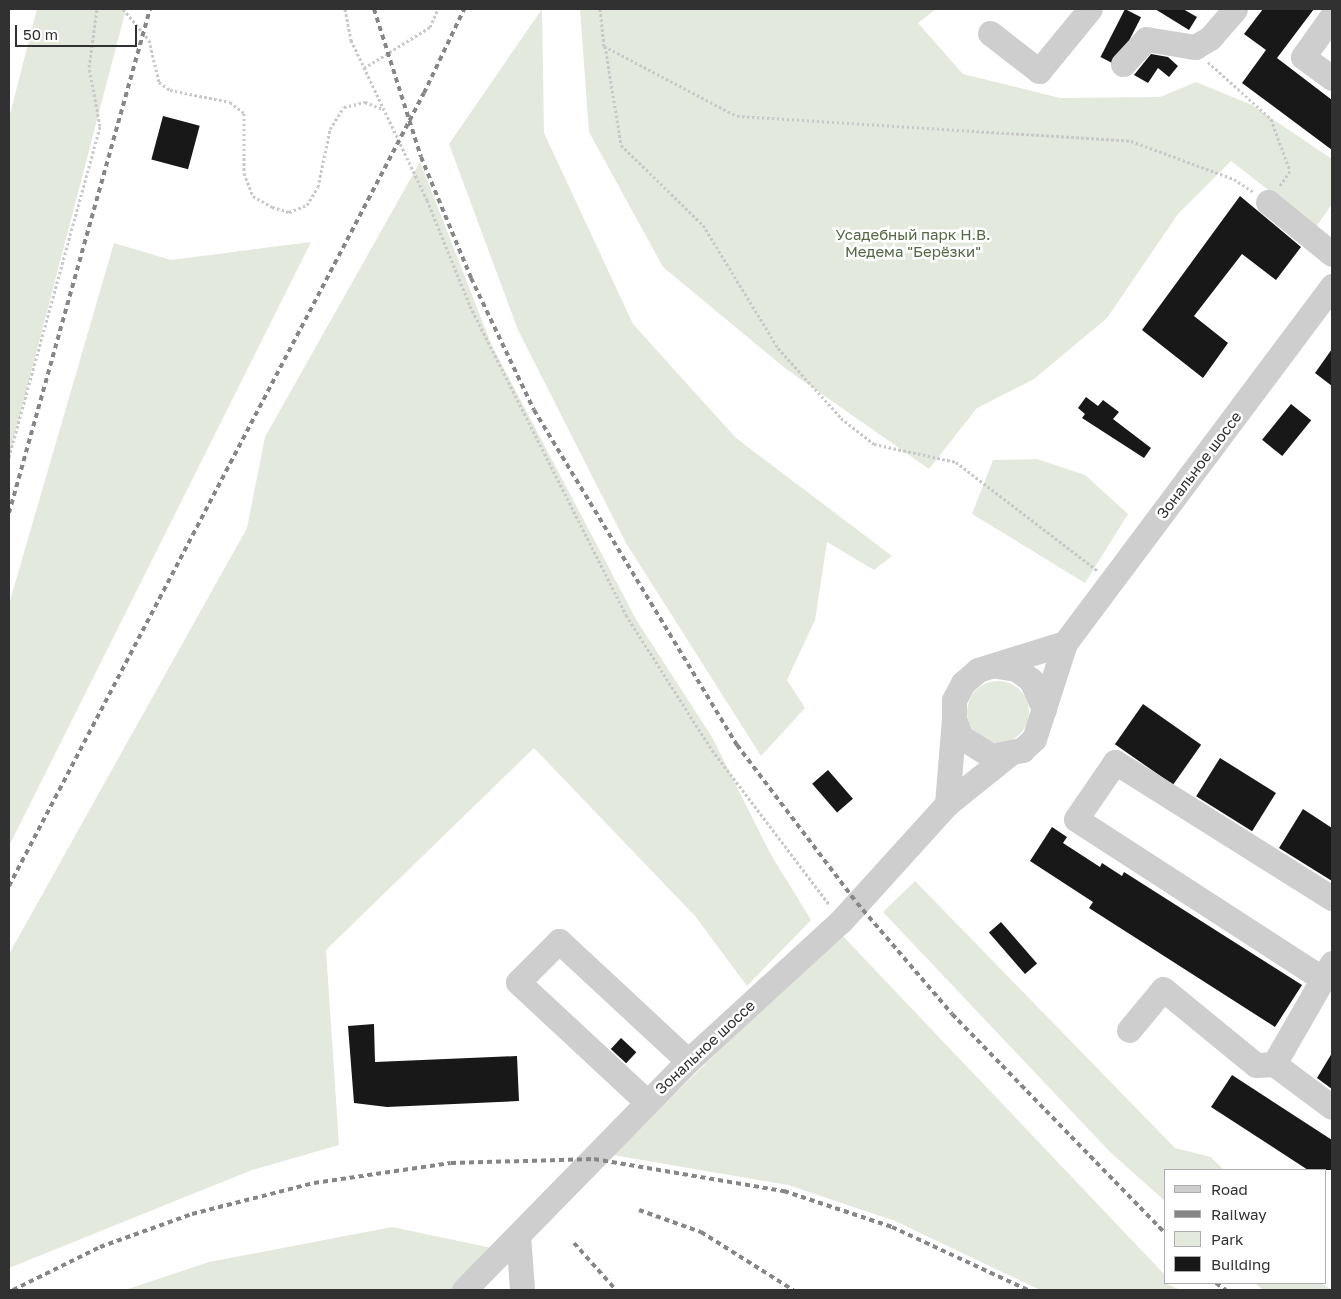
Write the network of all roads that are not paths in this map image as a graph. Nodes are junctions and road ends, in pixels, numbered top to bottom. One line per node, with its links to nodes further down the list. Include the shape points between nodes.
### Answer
1 (1090, 9): 4 (street, via 1039,71)
2 (1235, 9): 5 (street, via 1195,48 1146,39)
3 (1332, 16): 6 (street, via 1302,57)
4 (990, 33)
5 (1123, 64)
6 (1332, 78)
7 (1268, 202): 8 (street)
8 (1332, 254)
9 (1332, 286): 10 (street, Зональное шоссе)
10 (1065, 643): 11 (street); 12 (street, Зональное шоссе)
11 (997, 666): 12 (street, via 1016,669 1032,680); 13 (street, via 978,670 963,683 954,700)
12 (1044, 709): 14 (street, Зональное шоссе, via 1034,739)
13 (954, 720): 14 (street, via 961,737 976,750); 15 (street)
14 (1007, 756): 15 (street, Зональное шоссе)
15 (947, 804): 19 (street, Зональное шоссе, via 841,921)
16 (1332, 898): 17 (street, via 1115,762 1076,819)
17 (1328, 971): 20 (street)
18 (1129, 1030): 20 (street, via 1163,989 1256,1064)
19 (688, 1061): 21 (street, Зональное шоссе); 21 (street, via 559,941 518,982)
20 (1274, 1064): 22 (street)
21 (646, 1102): 23 (street, Зональное шоссе)
22 (1332, 1107)
23 (518, 1235): 24 (street, Зональное шоссе); 25 (street)
24 (464, 1290)
25 (522, 1290)

